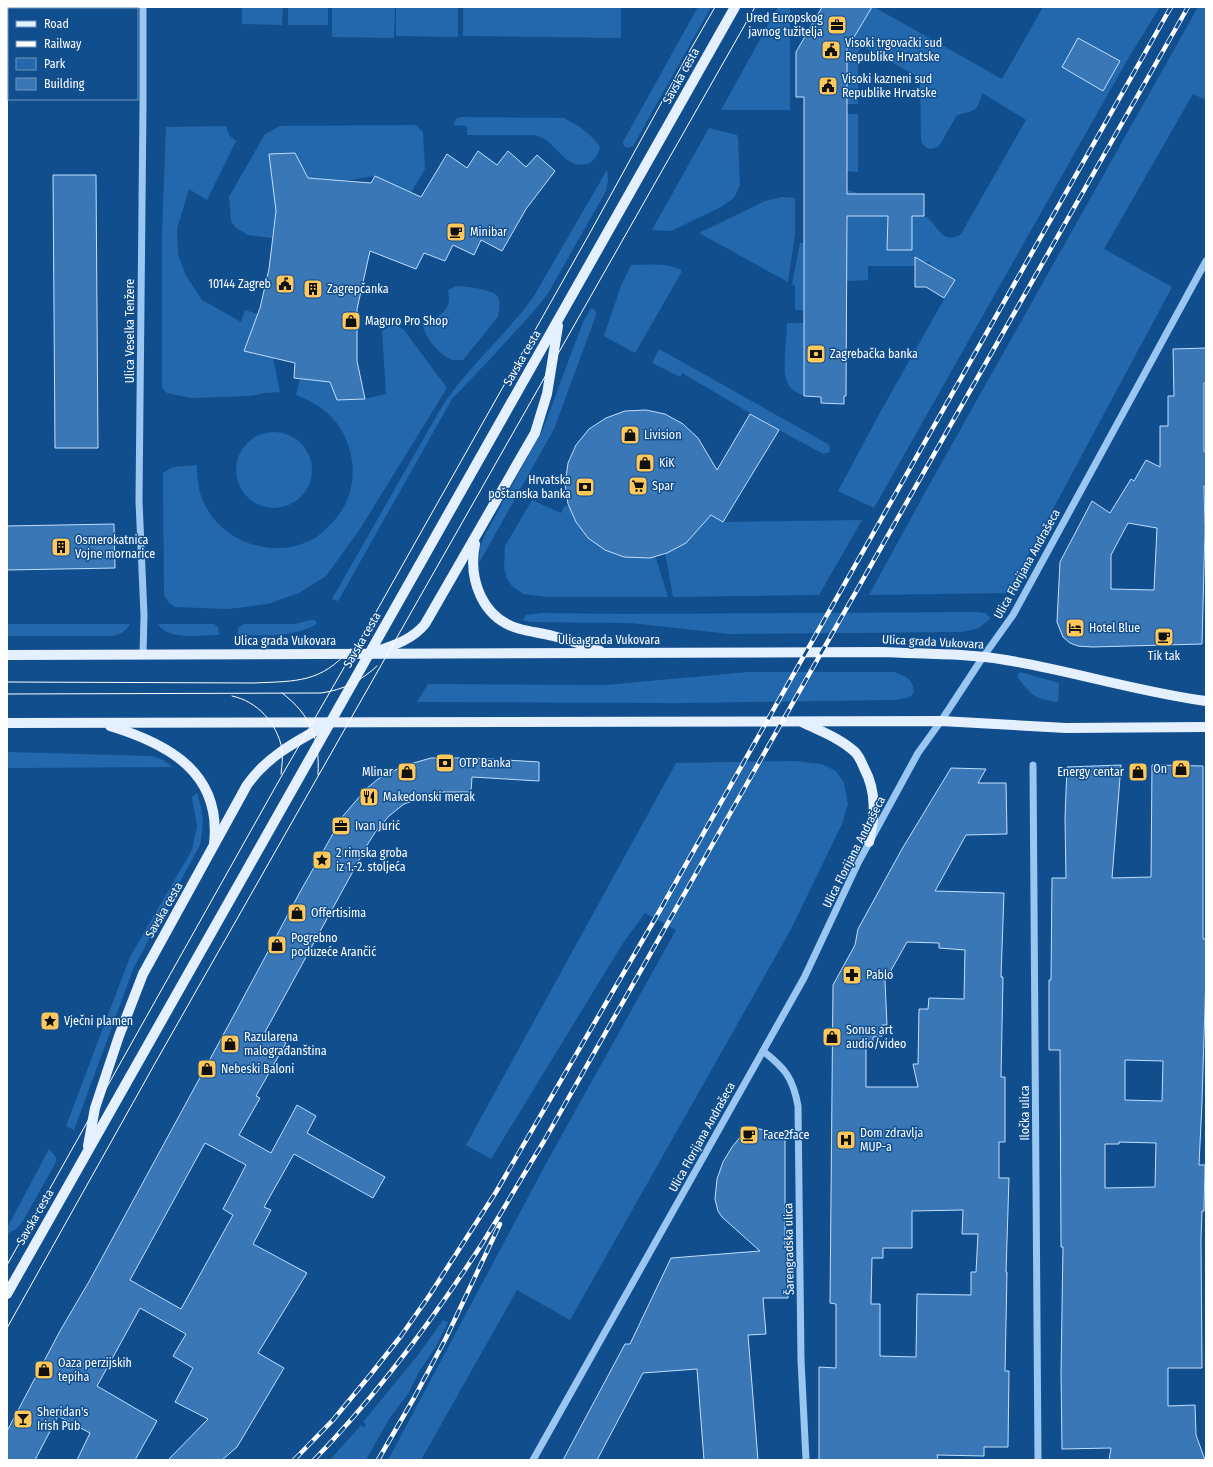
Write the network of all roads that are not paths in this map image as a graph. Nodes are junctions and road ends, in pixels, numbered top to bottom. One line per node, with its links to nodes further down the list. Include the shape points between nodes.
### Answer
1 (143, 7): 7 (street, Ulica Veselka Tenžere, via 139,501 144,615)
2 (735, 7): 4 (main road, Savska cesta)
3 (1206, 261): 10 (street, Ulica Florijana Andrašeca, via 1013,615)
4 (558, 320): 5 (main road, via 547,394 535,433); 8 (main road, Savska cesta)
5 (476, 536): 6 (main road, via 472,564 474,578 477,591 491,612 520,629 572,641); 8 (main road, via 419,631 412,637)
6 (608, 653): 8 (main road, Ulica grada Vukovara); 10 (main road, Ulica grada Vukovara, via 882,652)
7 (143, 654): 8 (main road, Ulica grada Vukovara); 9 (main road, Ulica grada Vukovara)
8 (370, 654): 14 (main road, Savska cesta)
9 (7, 655)
10 (983, 657): 11 (main road, Ulica grada Vukovara, via 1034,665 1147,692); 13 (street, Ulica Florijana Andrašeca)
11 (1206, 701)
12 (800, 721): 13 (main road); 14 (main road); 19 (main road, via 843,743 856,753 869,776 873,790 874,805)
13 (941, 721): 17 (main road, via 1066,728); 19 (street, Ulica Florijana Andrašeca, via 918,753)
14 (331, 722): 16 (main road); 20 (main road, Savska cesta, via 288,746 261,768 247,786); 22 (main road, Savska cesta)
15 (7, 723): 16 (main road)
16 (101, 723): 20 (main road, via 127,731 170,751 200,777 214,821)
17 (1206, 727)
18 (1033, 765): 26 (street, Iločka ulica)
19 (869, 842): 21 (street, Ulica Florijana Andrašeca, via 804,978)
20 (213, 849): 22 (main road, Savska cesta, via 150,960 137,988 96,1108)
21 (763, 1051): 24 (street, Ulica Florijana Andrašeca); 25 (street, Šarengradska ulica, via 780,1064 790,1078 798,1106 801,1360)
22 (87, 1154): 23 (main road, Savska cesta)
23 (7, 1294)
24 (533, 1460)
25 (806, 1460)
26 (1038, 1460)

